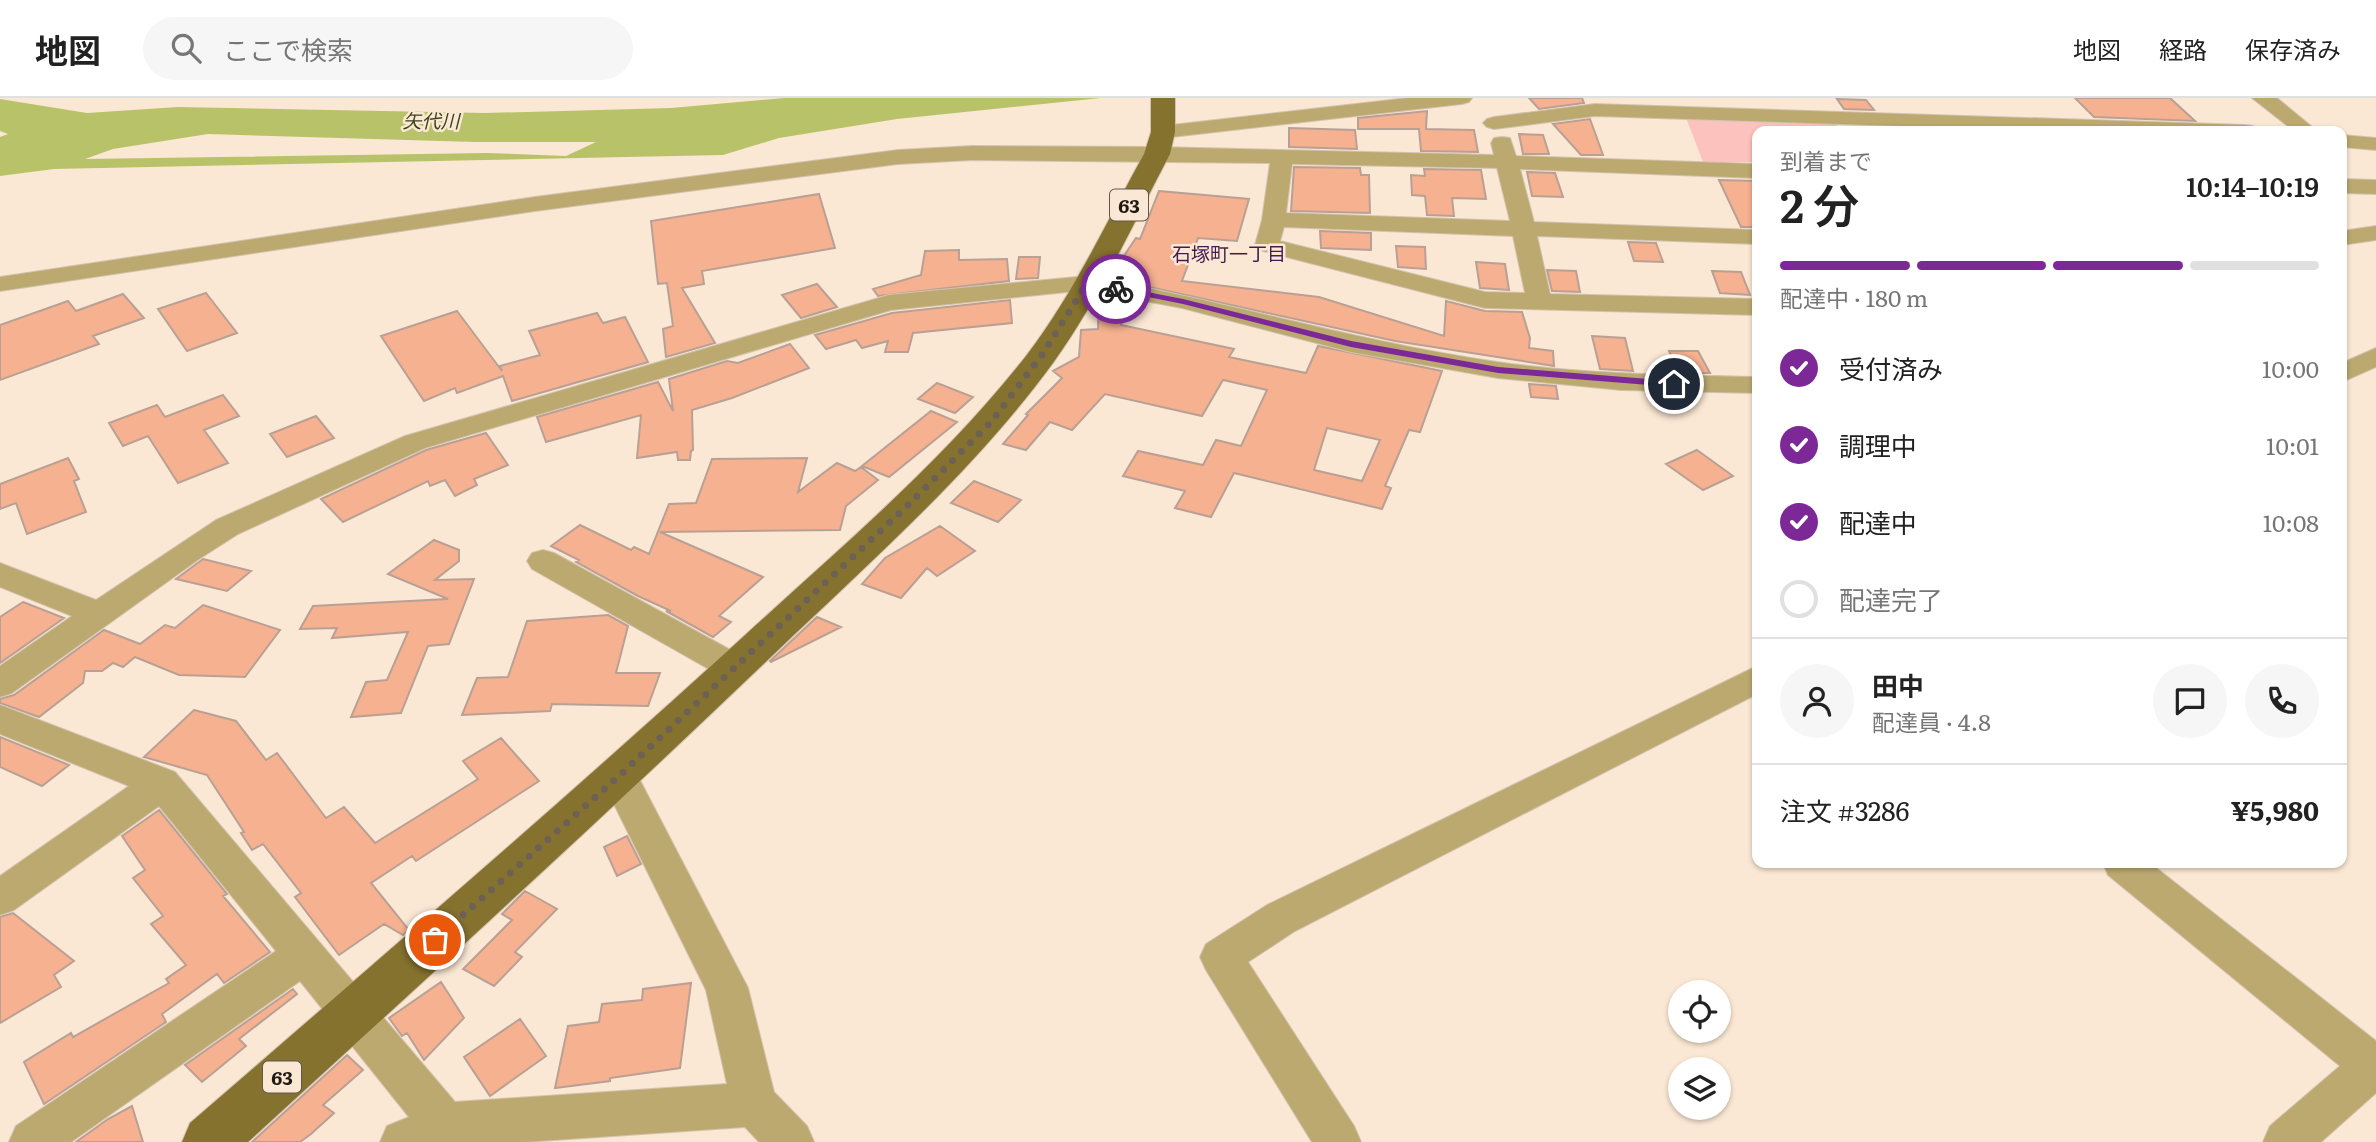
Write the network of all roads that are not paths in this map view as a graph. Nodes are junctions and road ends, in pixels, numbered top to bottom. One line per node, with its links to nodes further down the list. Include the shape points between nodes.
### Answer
1 (1163, 98): 10 (main road, 63)
2 (1462, 98): 10 (street)
3 (1472, 98): 6 (street)
4 (2262, 98): 9 (street)
5 (2019, 107): 8 (street)
6 (1494, 123): 7 (street, via 1595,110); 14 (street)
7 (1969, 126)
8 (2036, 126)
9 (2300, 126)
10 (1161, 137): 13 (street); 23 (main road, 63); 24 (street, via 898,157 535,204)
11 (2347, 141): 12 (street)
12 (2376, 144)
13 (1282, 158): 14 (street); 18 (street)
14 (1508, 162): 15 (street); 19 (street)
15 (1752, 171)
16 (2347, 186): 17 (street)
17 (2376, 187)
18 (1273, 220): 19 (street); 25 (street, via 1267,245 1485,300)
19 (1524, 229): 21 (street); 25 (street)
20 (2376, 233): 22 (street)
21 (1752, 237)
22 (2347, 237)
23 (1087, 283): 29 (street, via 1183,301 1351,344 1498,370 1621,382); 32 (street, via 889,303 415,442 227,527); 33 (main road, 63, via 1042,355 991,422)
24 (0, 284)
25 (1539, 301): 26 (street)
26 (1752, 307)
27 (2373, 360): 28 (street)
28 (2347, 372)
29 (1752, 385)
30 (543, 561): 33 (street)
31 (0, 574): 32 (street)
32 (99, 614): 35 (street)
33 (733, 667): 37 (main road, 63)
34 (1752, 682): 50 (street, via 1281,918 1221,957)
35 (0, 684)
36 (0, 719): 38 (street)
37 (619, 776): 42 (main road, 63); 44 (street, via 727,988)
38 (162, 783): 40 (street); 41 (street)
39 (2128, 868): 43 (street)
40 (0, 898)
41 (304, 955): 42 (street); 46 (street)
42 (354, 1013): 45 (street); 47 (main road, 63)
43 (2375, 1065): 51 (street)
44 (754, 1104): 45 (street); 49 (street)
45 (453, 1134): 48 (street)
46 (32, 1142)
47 (209, 1142)
48 (403, 1142)
49 (791, 1142)
50 (1338, 1142)
51 (2286, 1142)

